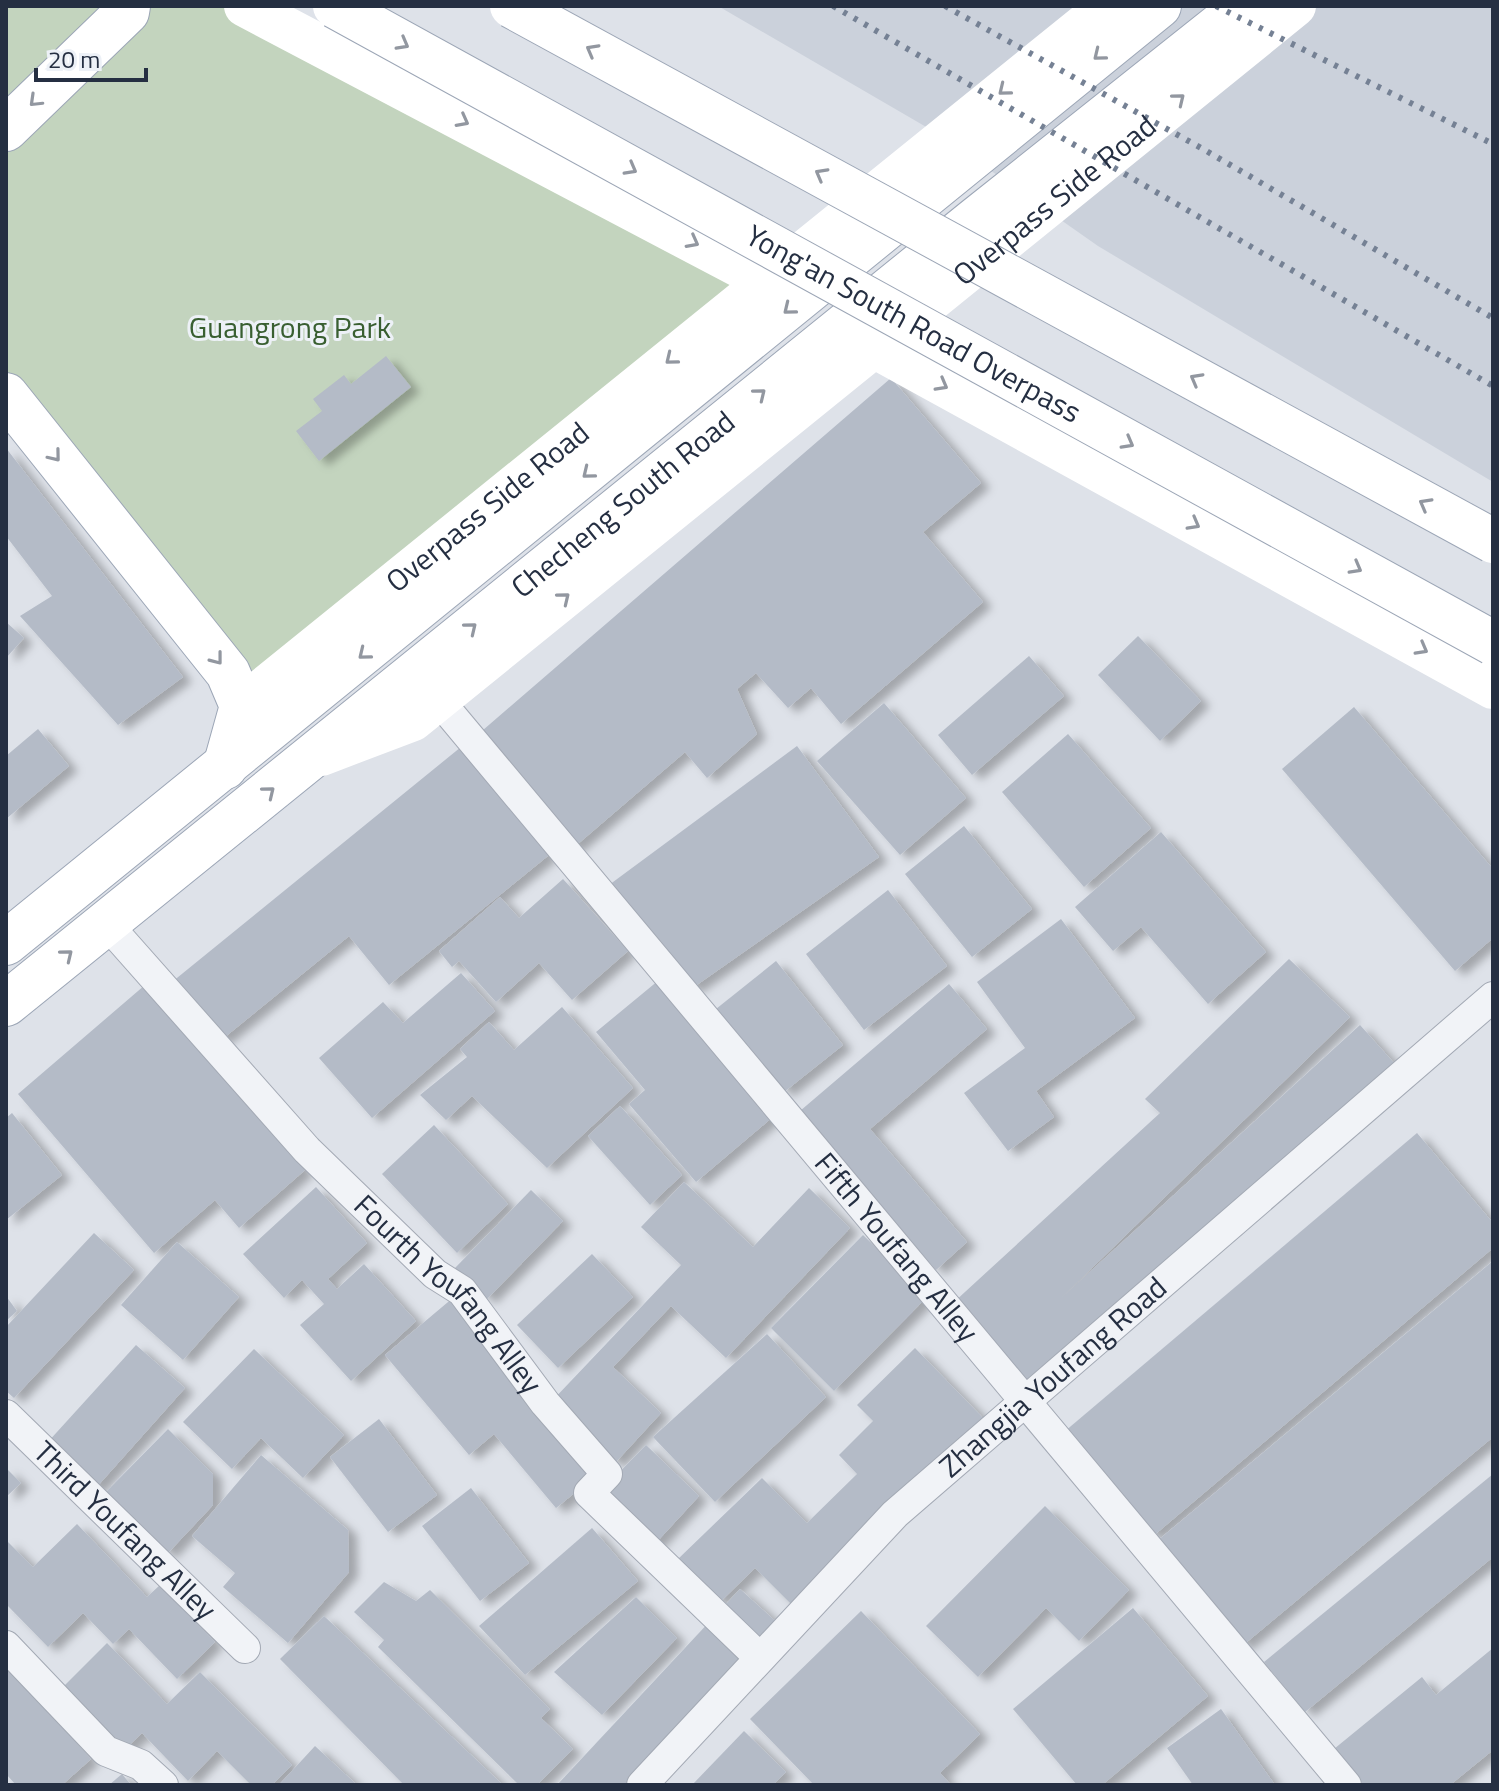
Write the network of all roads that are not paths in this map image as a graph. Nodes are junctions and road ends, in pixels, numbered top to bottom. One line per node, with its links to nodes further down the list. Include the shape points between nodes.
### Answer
1 (128, 6): 9 (main road, one-way to 9)
2 (245, 6): 10 (street, one-way to 10)
3 (335, 6): 14 (main road, Yong'an South Road Overpass, one-way to 14, bridge)
4 (512, 6): 13 (main road, one-way to 4, bridge)
5 (1108, 6): 10 (street, Overpass Side Road, one-way to 10)
6 (1159, 6): 19 (main road, Checheng South Road, one-way to 19)
7 (1244, 6): 18 (main road, Checheng South Road, one-way to 7)
8 (1295, 6): 11 (street, Overpass Side Road, one-way to 8)
9 (6, 129)
10 (767, 281): 16 (street, Overpass Side Road, one-way to 16)
11 (874, 347): 15 (street, one-way to 15); 18 (street, Overpass Side Road, one-way to 11, via 413,720)
12 (6, 395): 16 (main road, one-way to 16, via 228,673)
13 (1493, 541)
14 (1493, 643)
15 (1493, 688)
16 (242, 706): 19 (main road)
17 (446, 709): 24 (street, Fifth Youfang Alley)
18 (312, 758): 20 (main road, Checheng South Road, one-way to 18)
19 (225, 767): 21 (main road, Checheng South Road)
20 (106, 923): 23 (main road, Checheng South Road, one-way to 20); 28 (street, Fourth Youfang Alley, via 307,1150 435,1274 462,1291 545,1403 607,1474 589,1493)
21 (6, 943)
22 (1493, 997): 24 (street, Zhangjia Youfang Road)
23 (6, 1004)
24 (1024, 1403): 28 (street, Zhangjia Youfang Road, via 895,1514); 31 (street, Fifth Youfang Alley)
25 (6, 1415): 27 (street, Third Youfang Alley)
26 (6, 1646): 29 (street, via 106,1751 141,1765)
27 (245, 1648)
28 (760, 1658): 30 (street, Zhangjia Youfang Road)
29 (163, 1785)
30 (642, 1785)
31 (1346, 1785)

